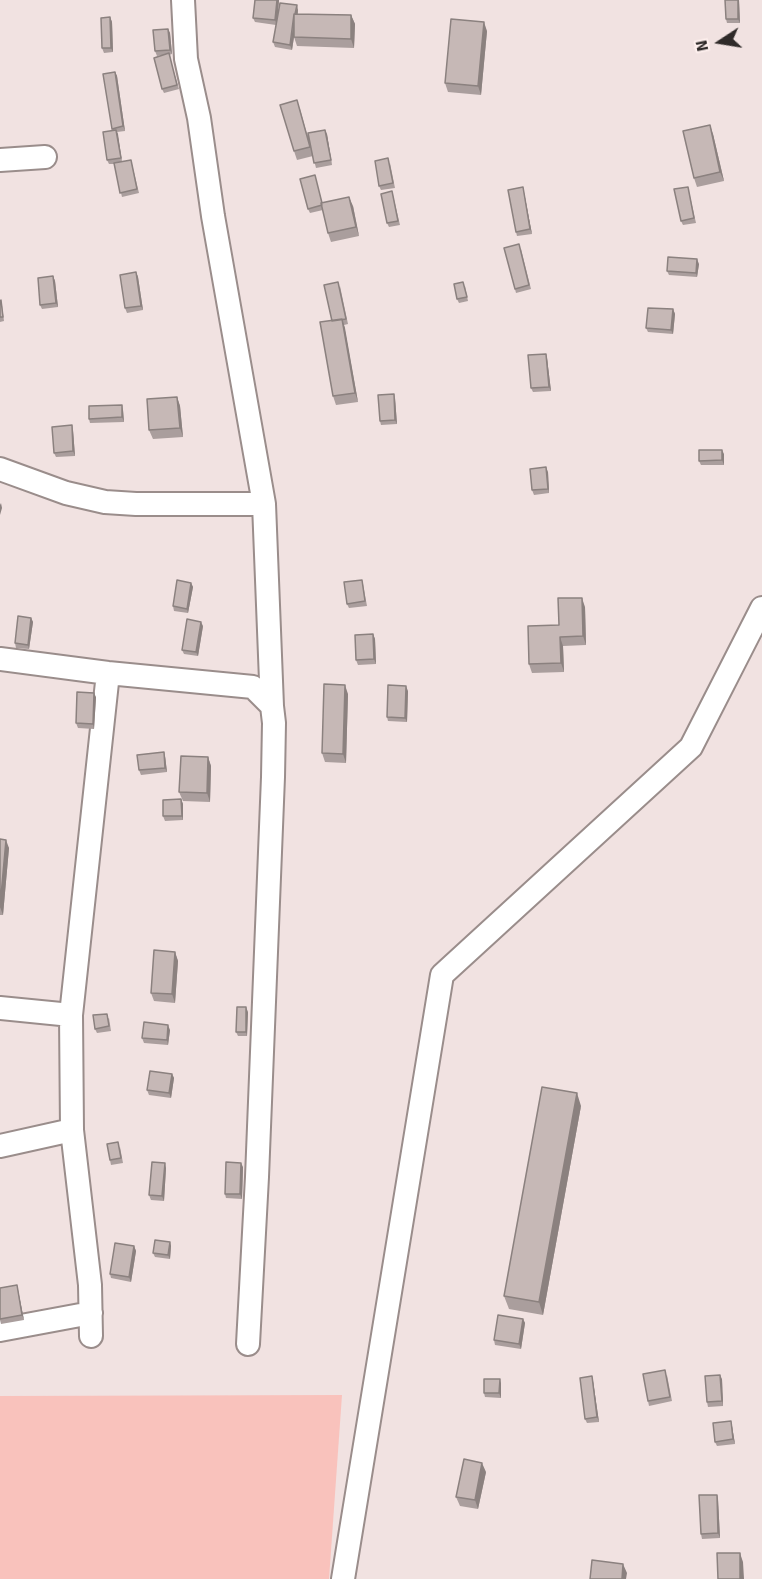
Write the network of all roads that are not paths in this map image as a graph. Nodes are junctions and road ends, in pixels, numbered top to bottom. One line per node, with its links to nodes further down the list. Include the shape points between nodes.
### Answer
1 (183, 0): 5 (street, via 186,59)
2 (45, 157): 3 (street)
3 (0, 160)
4 (0, 469): 5 (street, via 66,493 105,502)
5 (264, 504): 9 (street)
6 (762, 608): 18 (street, via 691,747 442,975)
7 (0, 659): 8 (street)
8 (108, 673): 9 (street, via 253,687); 11 (street)
9 (272, 706): 17 (street, via 272,789)
10 (0, 1008): 11 (street)
11 (71, 1015): 12 (street)
12 (72, 1130): 13 (street); 14 (street)
13 (0, 1146)
14 (91, 1313): 15 (street); 16 (street)
15 (0, 1330)
16 (91, 1336)
17 (248, 1344)
18 (343, 1579)

